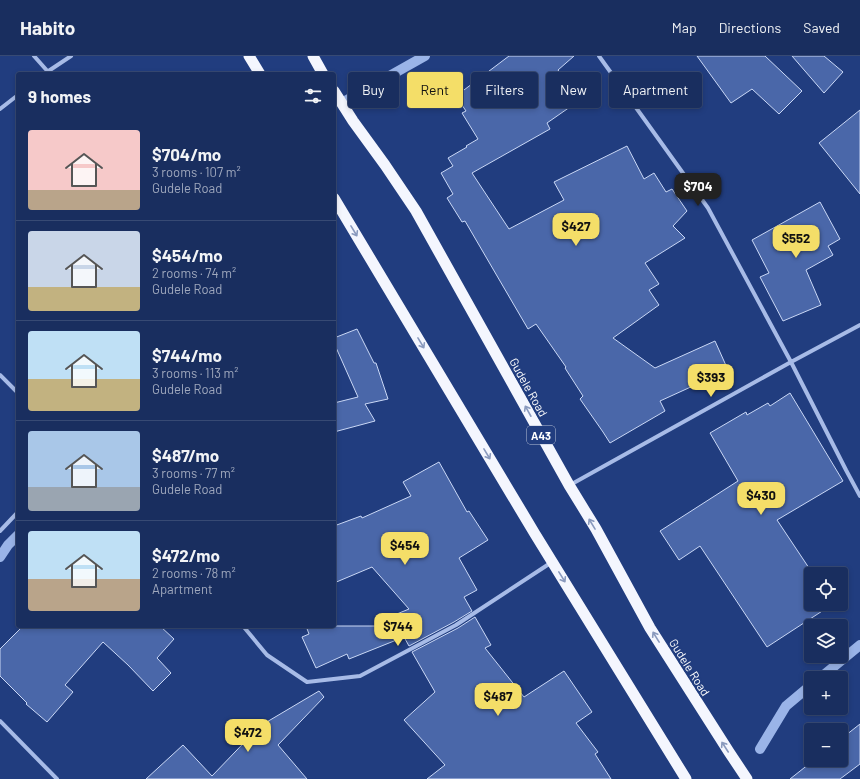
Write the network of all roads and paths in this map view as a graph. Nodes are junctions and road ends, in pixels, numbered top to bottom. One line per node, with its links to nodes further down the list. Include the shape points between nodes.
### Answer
1 (34, 56): 6 (street)
2 (71, 56): 7 (street)
3 (249, 56): 8 (highway)
4 (313, 56): 9 (highway)
5 (599, 56): 15 (street, via 708,208)
6 (46, 72)
7 (48, 72)
8 (259, 72)
9 (322, 72)
10 (336, 94): 18 (highway, Gudele Road / A43, one-way to 10, via 416,211)
11 (16, 97): 12 (street)
12 (0, 109)
13 (336, 201): 22 (highway, one-way to 22)
14 (860, 325): 15 (street)
15 (791, 362): 18 (street); 19 (street)
16 (0, 375): 17 (street)
17 (16, 391)
18 (570, 485): 27 (highway, Gudele Road / A43, one-way to 18, via 650,628)
19 (860, 496)
20 (16, 514): 21 (street)
21 (0, 531)
22 (552, 562): 23 (street, via 456,625 360,676 307,682 267,655); 26 (highway, one-way to 26)
23 (245, 628)
24 (0, 721): 25 (street)
25 (57, 779)
26 (686, 779)
27 (748, 779)

